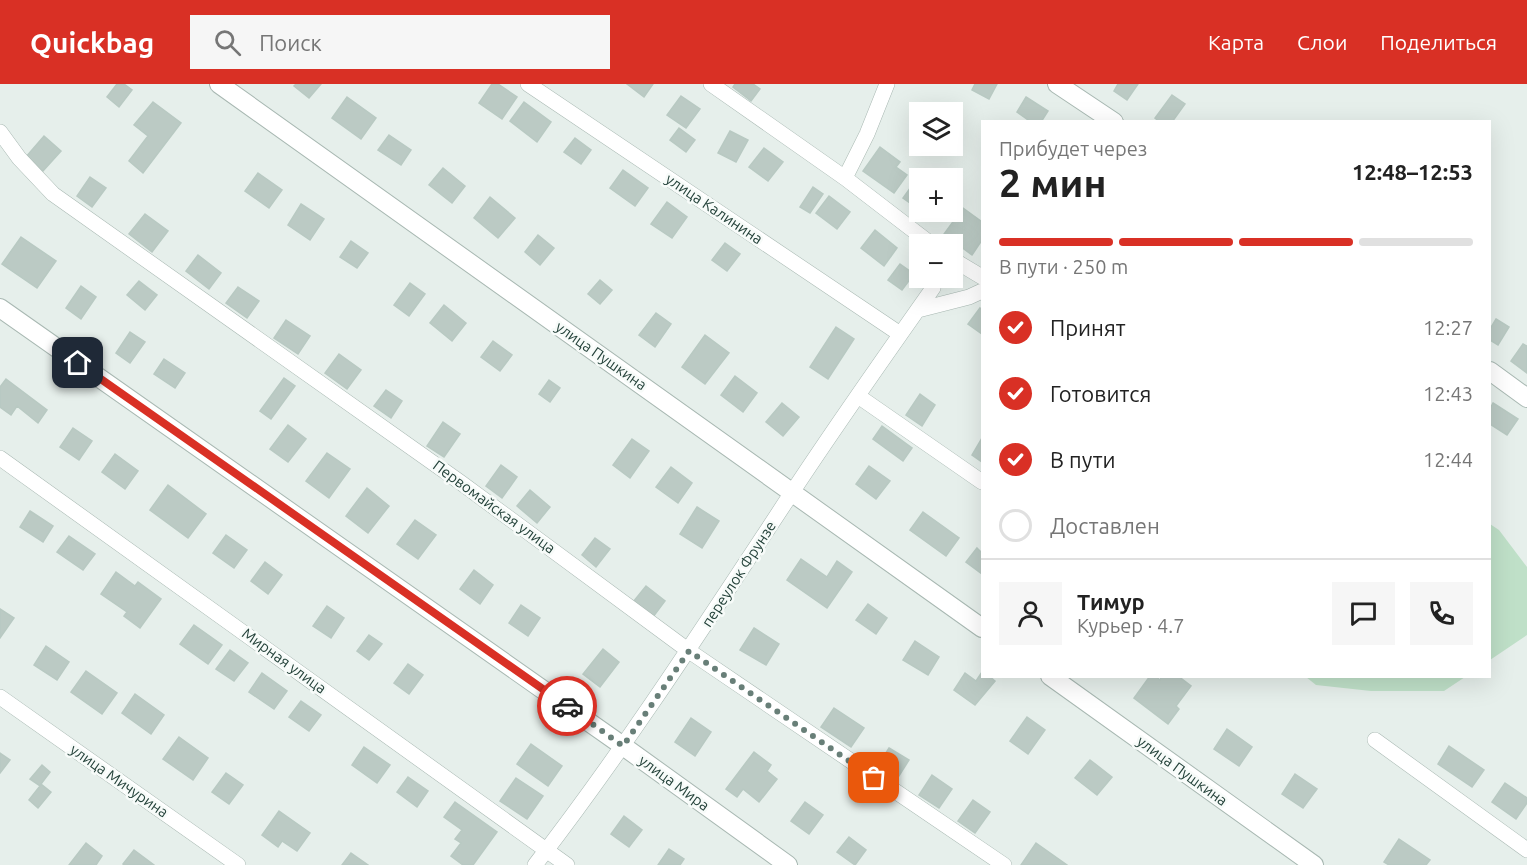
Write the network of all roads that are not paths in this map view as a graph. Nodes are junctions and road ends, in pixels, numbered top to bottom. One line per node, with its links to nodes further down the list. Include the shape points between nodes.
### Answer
1 (219, 84): 22 (street, улица Пушкина)
2 (528, 84): 16 (street, улица Калинина)
3 (711, 84): 8 (street)
4 (887, 84): 8 (street)
5 (1057, 84): 6 (street)
6 (1111, 120)
7 (0, 132): 24 (street, Первомайская улица, via 53,194 460,482)
8 (845, 178): 9 (street)
9 (919, 234)
10 (963, 266): 11 (street)
11 (981, 276)
12 (933, 288): 15 (street, переулок Фрунзе)
13 (981, 291): 15 (street)
14 (0, 308): 28 (street, улица Мира)
15 (918, 310): 16 (street, переулок Фрунзе)
16 (900, 334): 18 (street, переулок Фрунзе)
17 (1491, 372): 19 (street)
18 (858, 396): 21 (street); 22 (street, переулок Фрунзе)
19 (1527, 398)
20 (0, 458): 29 (street, Мирная улица)
21 (981, 481)
22 (792, 492): 23 (street, улица Пушкина); 24 (street, переулок Фрунзе)
23 (981, 627)
24 (689, 651): 28 (street, переулок Фрунзе); 35 (street, Первомайская улица)
25 (1053, 678): 36 (street, улица Пушкина)
26 (0, 697): 31 (street, улица Мичурина)
27 (1375, 740): 30 (street)
28 (623, 746): 29 (street, переулок Фрунзе); 34 (street, улица Мира)
29 (546, 850): 32 (street, переулок Фрунзе); 33 (street, Мирная улица)
30 (1527, 850)
31 (238, 865)
32 (535, 865)
33 (567, 865)
34 (788, 865)
35 (1004, 865)
36 (1314, 865)

